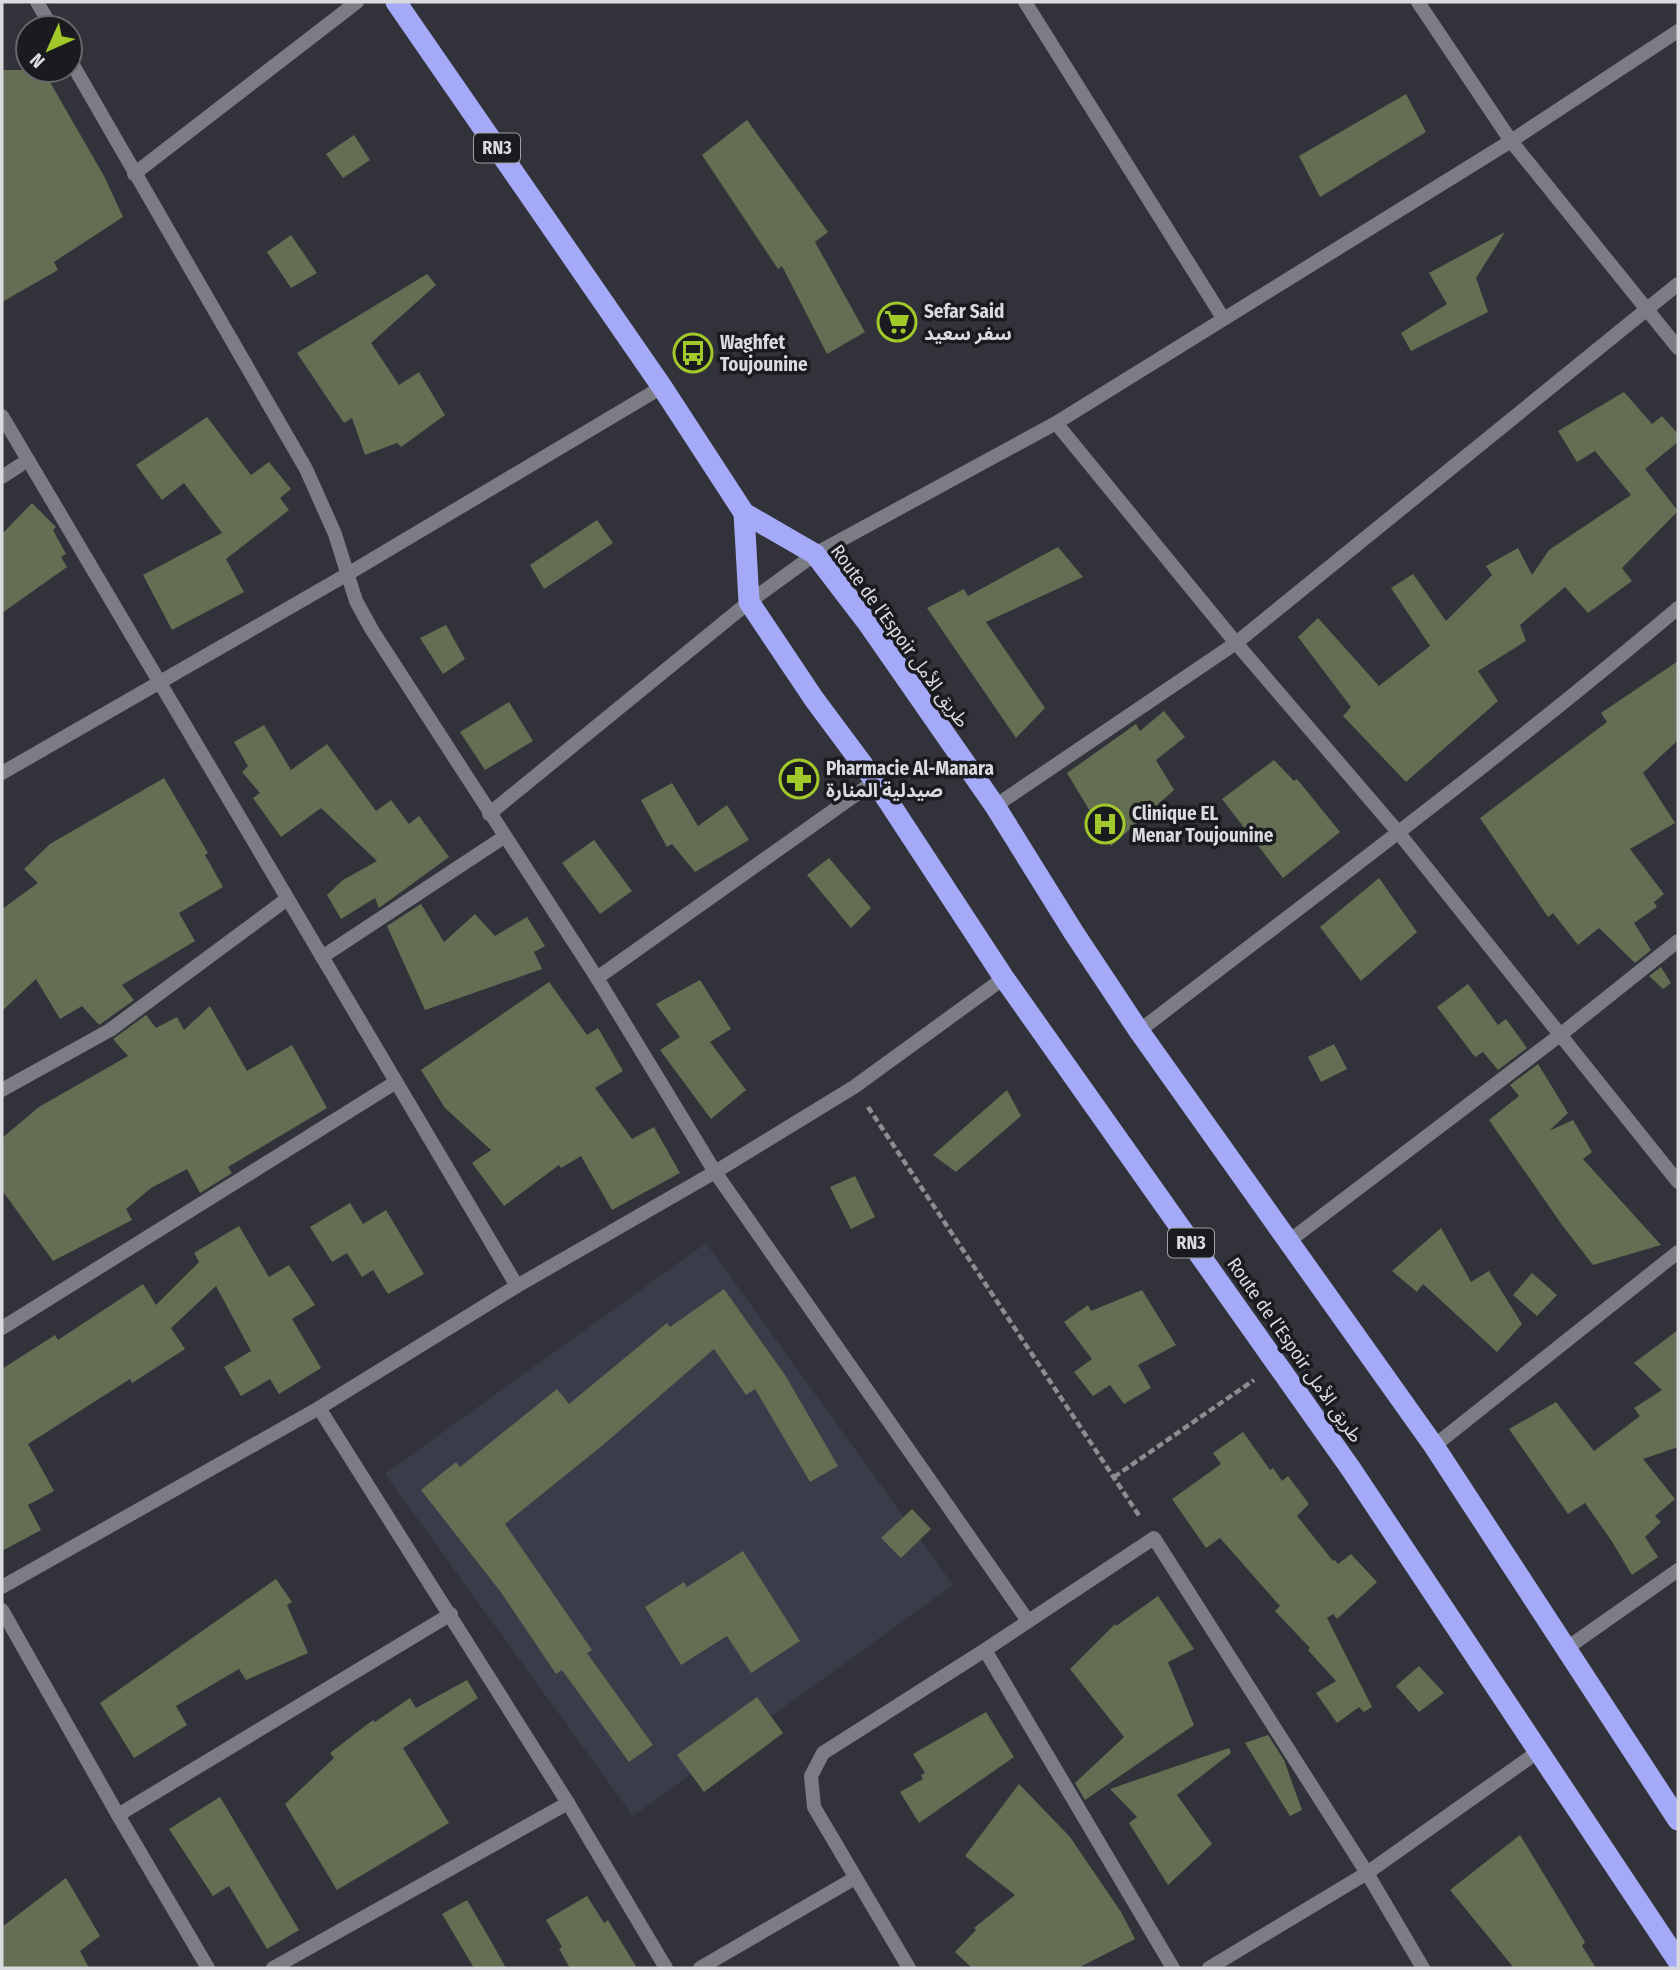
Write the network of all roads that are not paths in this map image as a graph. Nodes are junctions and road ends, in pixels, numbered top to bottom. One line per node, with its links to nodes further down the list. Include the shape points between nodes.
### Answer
1 (357, 2): 8 (street)
2 (396, 2): 13 (highway, Route de l’Espoir طريق الأمل / RN3)
3 (1025, 2): 11 (street)
4 (1418, 2): 7 (street)
5 (1678, 31): 7 (street)
6 (83, 84): 8 (street)
7 (1511, 141): 10 (street); 11 (street)
8 (134, 174): 20 (street, via 306,469 335,534)
9 (1678, 284): 10 (street)
10 (1647, 309): 12 (street); 23 (street)
11 (1223, 318): 15 (street)
12 (1678, 348)
13 (662, 387): 18 (highway, Route de l’Espoir طريق الأمل / RN3); 20 (street)
14 (2, 416): 16 (street)
15 (1056, 423): 19 (street); 23 (street)
16 (28, 460): 17 (street); 24 (street)
17 (2, 477)
18 (744, 513): 19 (highway, Route de l’Espoir طريق الأمل / RN3); 21 (highway, Route de l’Espoir طريق الأمل / RN3)
19 (815, 554): 21 (street); 27 (highway, Route de l’Espoir طريق الأمل / RN3)
20 (346, 575): 24 (street); 28 (street, via 372,630)
21 (749, 602): 26 (highway, Route de l’Espoir طريق الأمل / RN3); 28 (street)
22 (1678, 608): 29 (street)
23 (1237, 643): 27 (street); 29 (street)
24 (160, 680): 25 (street); 31 (street)
25 (2, 773)
26 (875, 781): 34 (street); 35 (highway, Route de l’Espoir طريق الأمل / RN3)
27 (995, 806): 36 (highway, Route de l’Espoir طريق الأمل / RN3)
28 (489, 814): 30 (street)
29 (1398, 831): 36 (street); 37 (street)
30 (505, 837): 33 (street); 34 (street)
31 (287, 899): 33 (street); 39 (street, via 110,1030)
32 (1678, 941): 37 (street)
33 (321, 957): 38 (street)
34 (597, 978): 40 (street)
35 (1004, 978): 40 (street, via 854,1087); 55 (highway, Route de l’Espoir طريق الأمل / RN3, via 1351,1469)
36 (1139, 1031): 42 (highway, Route de l’Espoir طريق الأمل / RN3)
37 (1560, 1035): 41 (street); 42 (street)
38 (396, 1082): 44 (street); 45 (street)
39 (2, 1090)
40 (715, 1172): 44 (street); 52 (street)
41 (1678, 1182)
42 (1289, 1241): 47 (highway, Route de l’Espoir طريق الأمل / RN3)
43 (1678, 1252): 47 (street)
44 (517, 1286): 46 (street)
45 (2, 1328)
46 (319, 1408): 49 (street); 51 (street)
47 (1434, 1446): 53 (highway, Route de l’Espoir طريق الأمل / RN3)
48 (1678, 1570): 53 (street)
49 (2, 1587)
50 (2, 1610): 57 (street)
51 (451, 1614): 56 (street); 57 (street)
52 (1028, 1622): 54 (street); 59 (street, via 1154,1538)
53 (1567, 1648): 58 (highway, Route de l’Espoir طريق الأمل / RN3)
54 (985, 1650): 60 (street, via 823,1753 811,1776 814,1807); 67 (street)
55 (1539, 1751): 59 (street); 61 (highway, Route de l’Espoir طريق الأمل / RN3)
56 (568, 1803): 63 (street); 64 (street)
57 (118, 1815): 62 (street)
58 (1678, 1820)
59 (1367, 1873): 68 (street); 69 (street)
60 (855, 1878): 65 (street); 66 (street)
61 (1678, 1961)
62 (208, 1968)
63 (273, 1968)
64 (666, 1968)
65 (700, 1968)
66 (909, 1968)
67 (1172, 1968)
68 (1209, 1968)
69 (1423, 1968)

